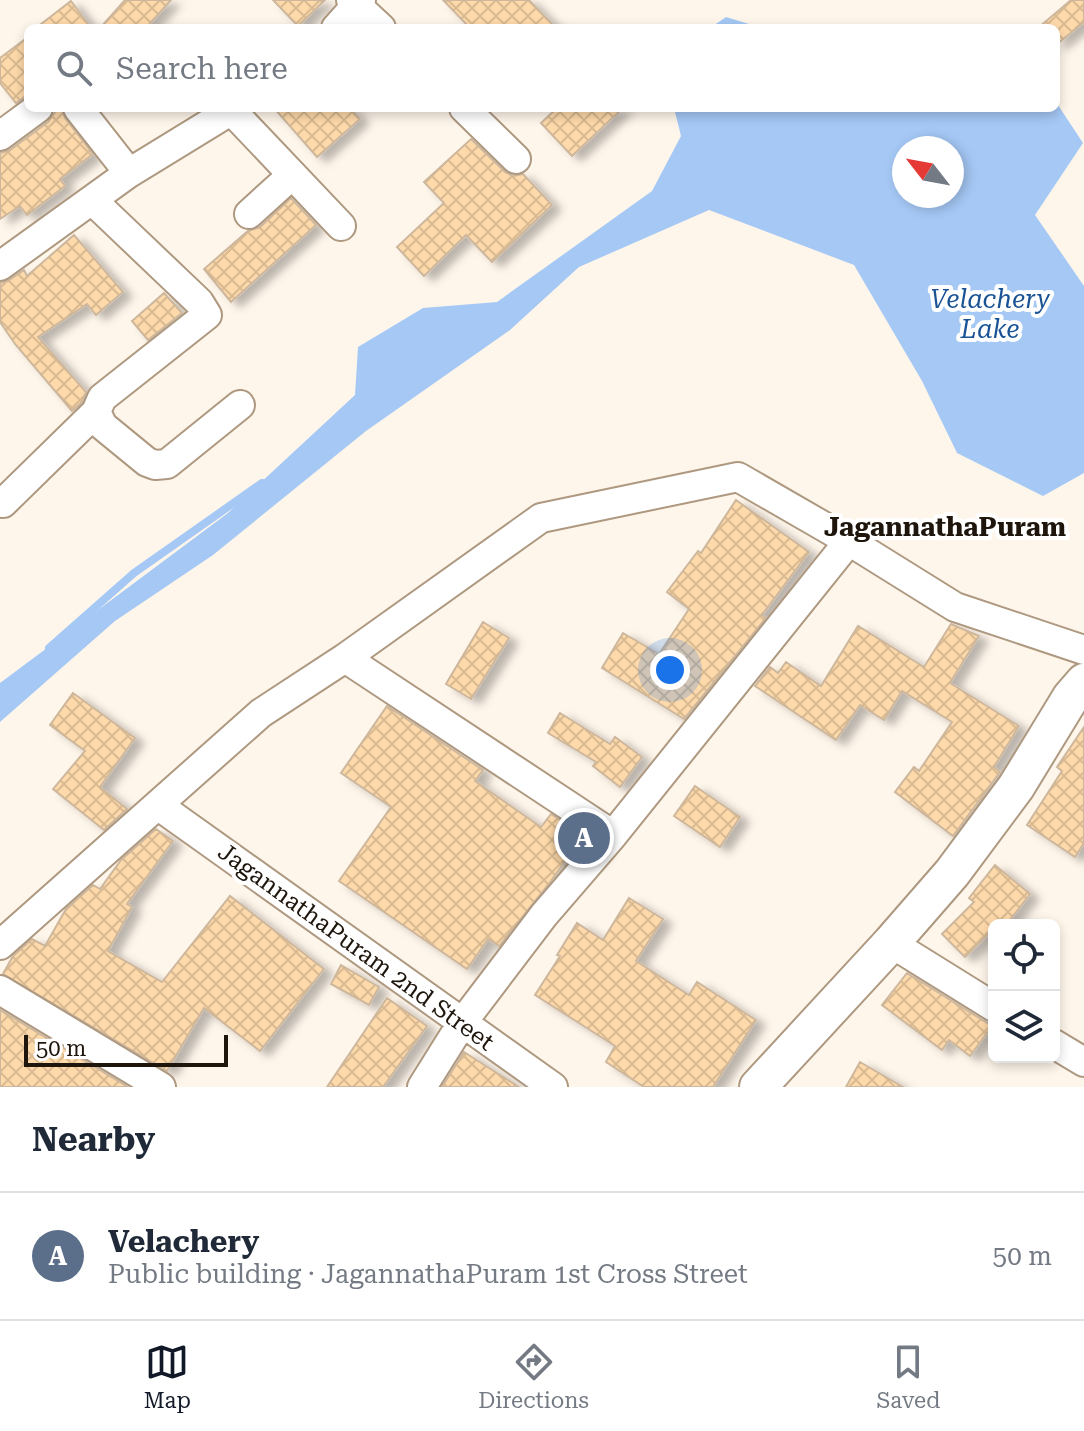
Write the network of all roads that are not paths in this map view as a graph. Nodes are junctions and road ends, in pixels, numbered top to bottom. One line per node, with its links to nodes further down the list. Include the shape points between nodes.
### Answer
1 (357, 2): 2 (street); 3 (street)
2 (339, 24)
3 (377, 24)
4 (33, 112): 9 (street)
5 (81, 112): 11 (street)
6 (228, 112): 11 (street)
7 (236, 112): 12 (street)
8 (468, 112): 10 (street)
9 (0, 136)
10 (516, 159)
11 (129, 173): 13 (street)
12 (292, 175): 14 (street); 15 (street)
13 (92, 200): 16 (street); 18 (street, via 207,315 102,398)
14 (249, 214)
15 (341, 226)
16 (0, 266)
17 (240, 405): 18 (street, via 176,459 155,465 126,447)
18 (96, 412): 19 (street)
19 (3, 503)
20 (849, 541): 21 (street, via 955,607); 22 (street, via 738,477 541,518); 25 (street)
21 (1084, 650)
22 (345, 658): 24 (street, via 261,713); 25 (street)
23 (1084, 682): 26 (street, via 1016,787)
24 (159, 806): 27 (street); 30 (street, JagannathaPuram 2nd Street)
25 (613, 835): 30 (street)
26 (891, 943): 29 (street); 33 (street)
27 (0, 945)
28 (0, 990): 34 (street)
29 (988, 1003)
30 (462, 1023): 35 (street); 36 (street, JagannathaPuram 2nd Street)
31 (1060, 1048): 32 (street)
32 (1084, 1062)
33 (763, 1082)
34 (161, 1087)
35 (422, 1087)
36 (553, 1087)

